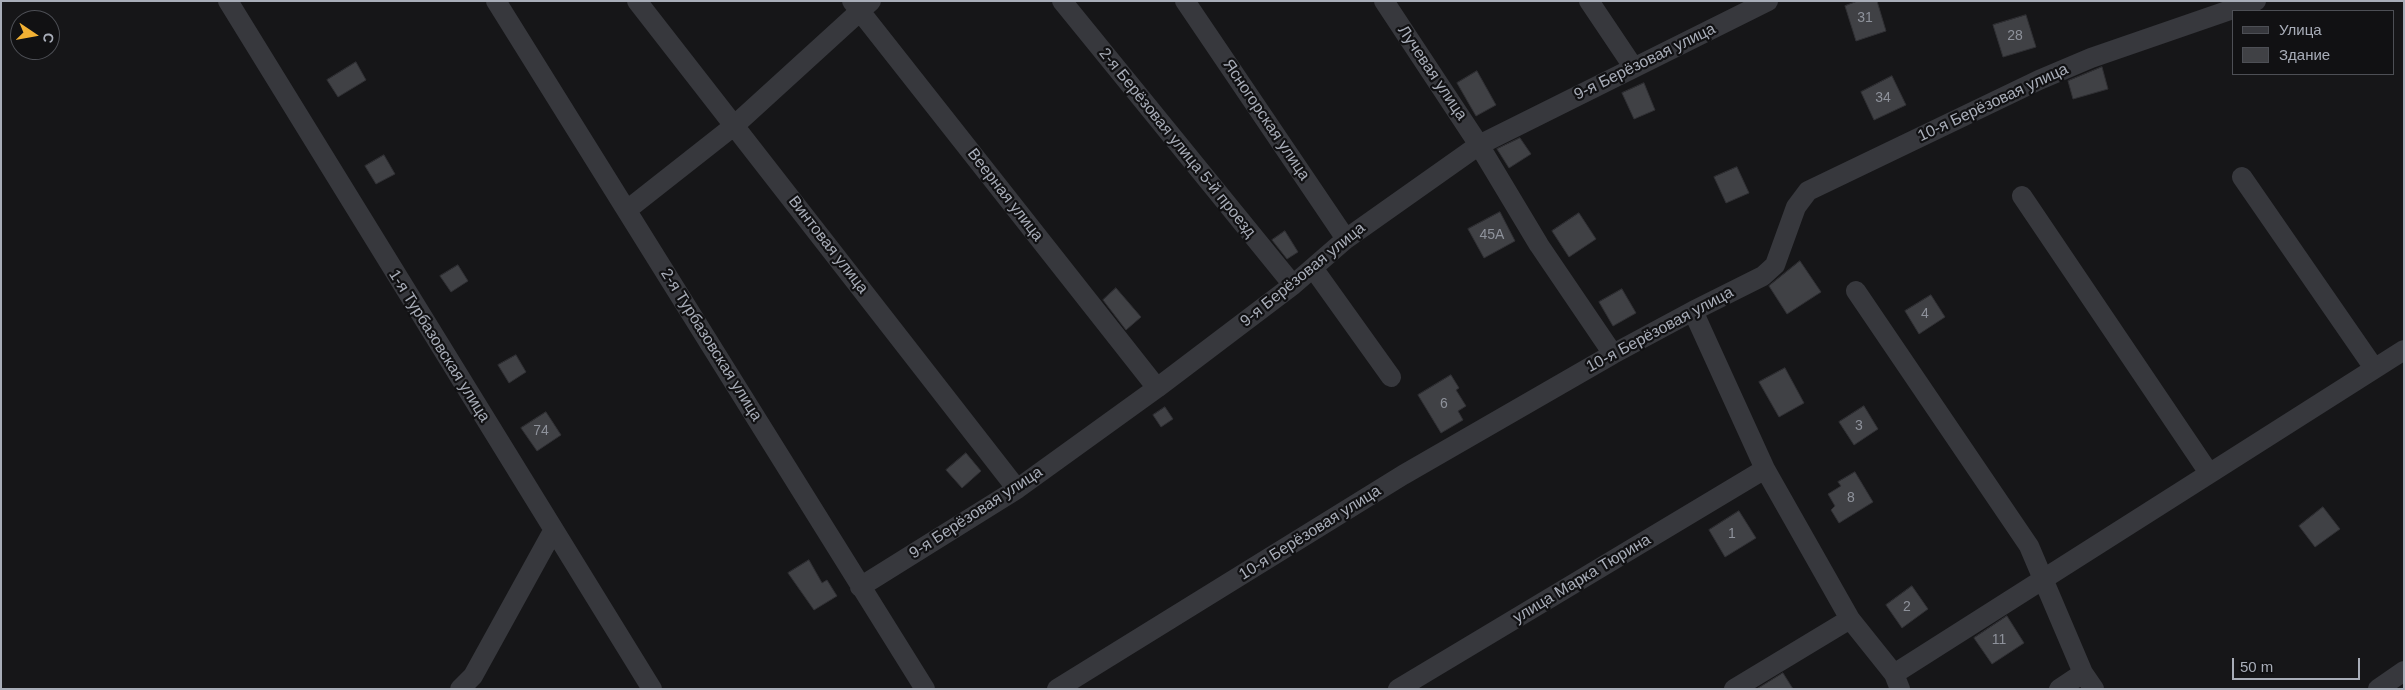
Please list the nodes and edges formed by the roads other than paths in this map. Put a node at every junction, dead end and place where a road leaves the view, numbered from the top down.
1 (228, 1) edge
2 (496, 1) edge
3 (637, 1) edge
4 (1062, 1) edge
5 (1185, 1) edge
6 (1384, 1) edge
7 (1589, 1) edge
8 (1768, 1) edge
9 (2256, 1) edge
10 (861, 5) edge
11 (1634, 68) junction
12 (735, 125) junction
13 (1479, 145) junction
14 (2242, 177) dead end
15 (2022, 196) dead end
16 (628, 210) junction
17 (1346, 239) junction
18 (1313, 268) junction
19 (1293, 285) junction
20 (1856, 291) dead end
21 (1693, 311) junction
22 (2404, 350) edge
23 (1613, 354) junction
24 (2374, 368) junction
25 (1390, 377) dead end
26 (1157, 388) junction
27 (1765, 468) junction
28 (2209, 473) junction
29 (1017, 489) junction
30 (553, 531) junction
31 (2043, 578) junction
32 (860, 587) junction
33 (1850, 619) junction
34 (2404, 671) edge
35 (2088, 681) edge
36 (1897, 682) edge
37 (460, 689) edge
38 (652, 689) edge
39 (925, 689) edge
40 (1057, 689) edge
41 (1398, 689) edge
42 (1734, 689) edge
43 (2059, 689) edge
44 (2378, 689) edge

1 - 30 street, 1-я Турбазовская улица
2 - 16 street, 2-я Турбазовская улица
3 - 12 street, Винтовая улица
4 - 19 street, 2-я Берёзовая улица 5-й проезд
5 - 17 street, Ясногорская улица
6 - 13 street, Лучевая улица
7 - 11 street
8 - 11 street, 9-я Берёзовая улица
9 - 21 street, 10-я Берёзовая улица
10 - 12 street
10 - 26 street, Веерная улица
11 - 13 street, 9-я Берёзовая улица
12 - 16 street
12 - 29 street, Винтовая улица
13 - 17 street, 9-я Берёзовая улица
13 - 23 street, Лучевая улица
14 - 24 street
15 - 28 street
16 - 32 street, 2-я Турбазовская улица
17 - 18 street, 9-я Берёзовая улица
18 - 19 street, 9-я Берёзовая улица
18 - 25 street
19 - 26 street, 9-я Берёзовая улица
20 - 31 street
21 - 23 street, 10-я Берёзовая улица
21 - 27 street
22 - 24 street
23 - 40 street, 10-я Берёзовая улица
24 - 28 street
26 - 29 street, 9-я Берёзовая улица
27 - 33 street
27 - 41 street, улица Марка Тюрина
28 - 31 street
29 - 32 street, 9-я Берёзовая улица
30 - 37 street
30 - 38 street, 1-я Турбазовская улица
31 - 35 street
31 - 36 street
32 - 39 street, 2-я Турбазовская улица
33 - 36 street
33 - 42 street
34 - 44 street
35 - 43 street

